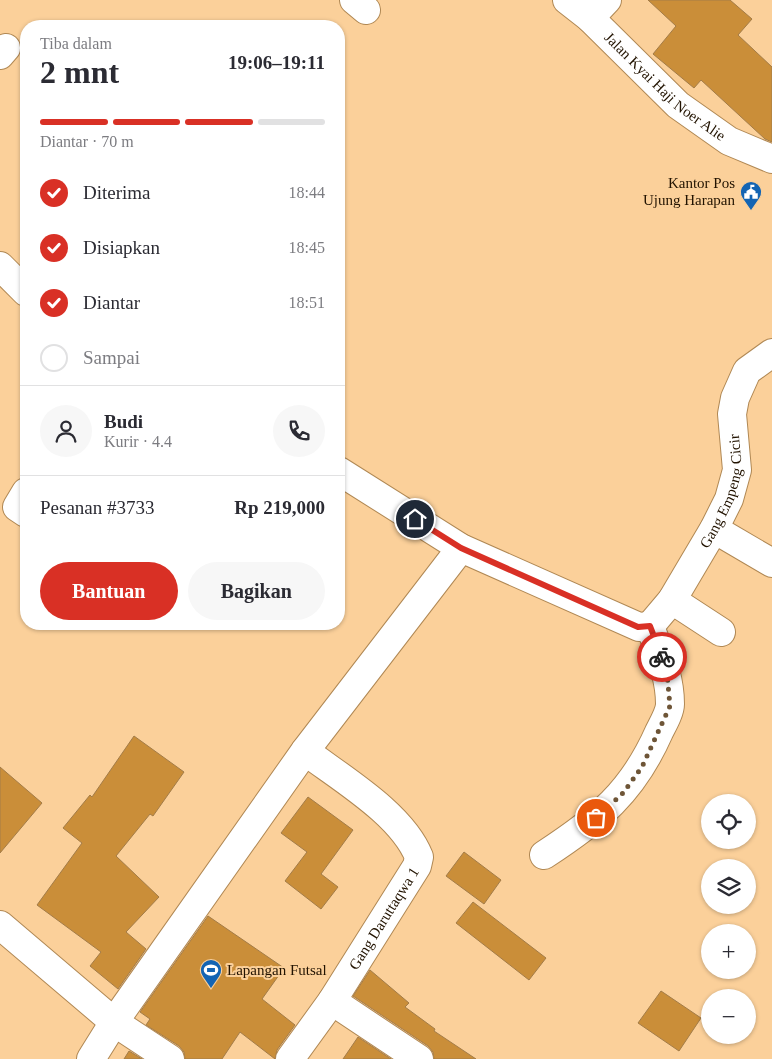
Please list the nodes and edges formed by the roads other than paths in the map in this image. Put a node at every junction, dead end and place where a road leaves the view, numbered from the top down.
1 (567, 0) edge
2 (598, 9) edge
3 (772, 160) edge
4 (0, 266) edge
5 (20, 286) edge
6 (772, 353) edge
7 (345, 475) edge
8 (714, 529) junction
9 (461, 548) junction
10 (772, 563) edge
11 (672, 600) junction
12 (650, 626) junction
13 (722, 632) dead end
14 (306, 751) junction
15 (544, 855) dead end
16 (0, 925) edge
17 (332, 1000) junction
18 (114, 1022) junction
19 (92, 1059) edge
20 (170, 1059) edge
21 (290, 1059) edge
22 (419, 1059) edge

1 - 2 street, Jalan Kyai Haji Noer Alie
2 - 3 street, Jalan Kyai Haji Noer Alie
4 - 5 street
6 - 8 street, Gang Empeng Cicir
7 - 9 street
8 - 10 street
8 - 11 street, Gang Empeng Cicir
9 - 12 street
9 - 14 street
11 - 12 street, Gang Empeng Cicir
11 - 13 street
12 - 15 street
14 - 17 street, Gang Daruttaqwa 1
14 - 18 street
16 - 18 street
17 - 21 street, Gang Daruttaqwa 1
17 - 22 street
18 - 19 street
18 - 20 street

